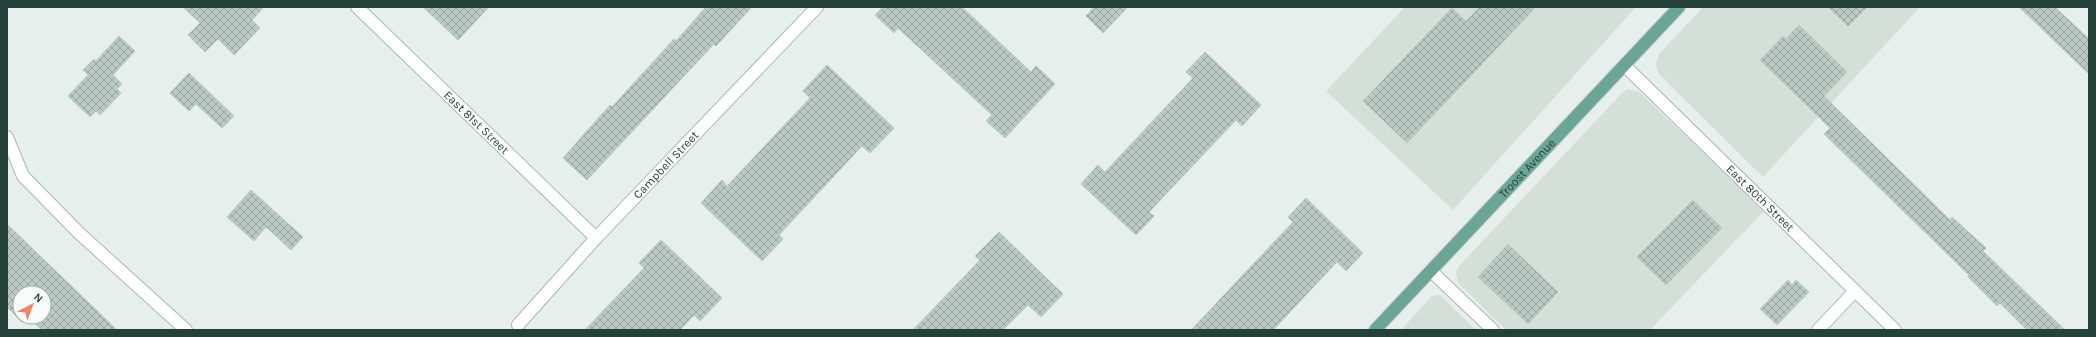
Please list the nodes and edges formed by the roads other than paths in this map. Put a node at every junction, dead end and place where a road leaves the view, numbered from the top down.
1 (357, 7) edge
2 (817, 7) edge
3 (1679, 7) edge
4 (1625, 66) junction
5 (7, 137) edge
6 (596, 238) junction
7 (1431, 271) junction
8 (1855, 291) junction
9 (518, 325) dead end
10 (186, 330) edge
11 (1375, 330) edge
12 (1493, 330) edge
13 (1818, 330) edge
14 (1895, 330) edge

1 - 6 street, East 81st Street
2 - 6 street, Campbell Street
3 - 4 main road, Troost Avenue
4 - 7 main road, Troost Avenue
4 - 8 street, East 80th Street
5 - 10 street
6 - 9 street, Campbell Street
7 - 11 main road, Troost Avenue
7 - 12 street
8 - 13 street
8 - 14 street, East 80th Street

